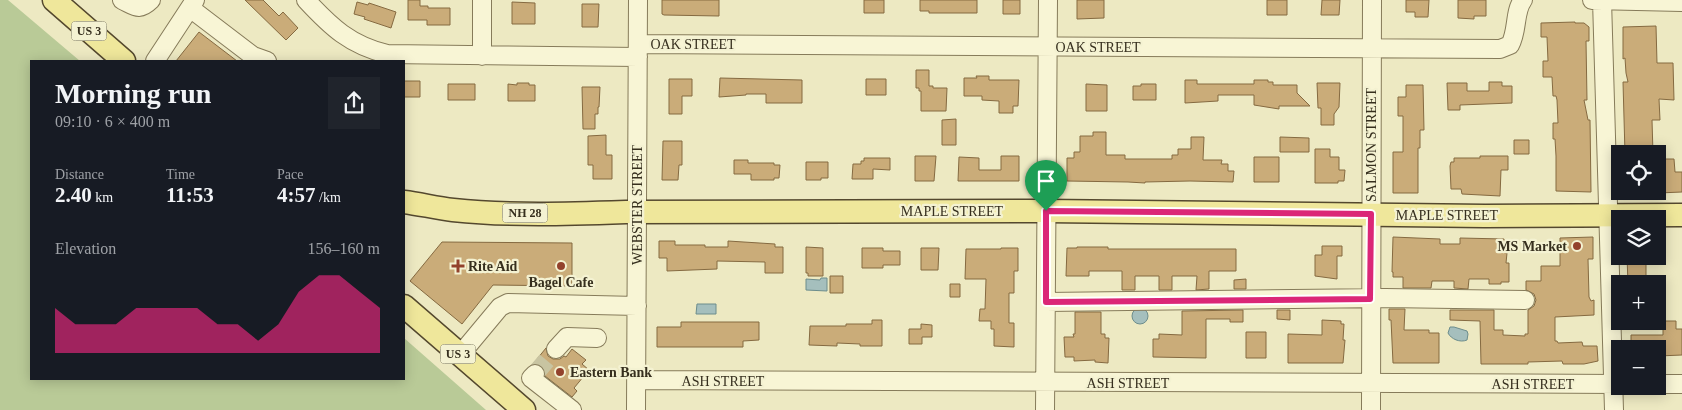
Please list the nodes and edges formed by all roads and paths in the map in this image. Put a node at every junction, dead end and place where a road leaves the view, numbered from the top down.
1 (54, 0) edge
2 (122, 0) edge
3 (151, 0) edge
4 (306, 0) edge
5 (482, 0) edge
6 (638, 0) edge
7 (1048, 0) edge
8 (1372, 0) edge
9 (1523, 0) edge
10 (1599, 0) edge
11 (1682, 2) edge
12 (190, 7) edge
13 (1048, 46) junction
14 (1371, 49) junction
15 (638, 50) junction
16 (482, 56) junction
17 (123, 60) edge
18 (156, 60) edge
19 (244, 60) edge
20 (267, 60) edge
21 (405, 202) edge
22 (1046, 211) junction
23 (637, 212) junction
24 (1371, 214) junction
25 (1609, 215) junction
26 (1682, 215) edge
27 (1370, 299) junction
28 (1525, 300) dead end
29 (1046, 302) junction
30 (637, 306) junction
31 (405, 307) edge
32 (597, 338) dead end
33 (1615, 340) edge
34 (556, 348) tunnel mouth
35 (460, 355) junction
36 (536, 374) dead end
37 (637, 380) junction
38 (1044, 383) junction
39 (1371, 384) junction
40 (1611, 384) edge
41 (1666, 384) edge
42 (1682, 384) edge
43 (1616, 395) edge
44 (524, 410) edge
45 (572, 410) edge
46 (636, 410) edge
47 (1045, 410) edge
48 (1371, 410) edge
49 (1614, 410) edge

1 - 17 main road, US 3
2 - 3 street
4 - 16 street, OAK STREET
5 - 16 street
6 - 15 street, WEBSTER STREET
7 - 13 street
8 - 14 street, SALMON STREET
9 - 14 street, OAK STREET
10 - 11 street
10 - 25 street
12 - 18 street
12 - 19 street
12 - 20 street
13 - 14 street, OAK STREET
13 - 15 street, OAK STREET
13 - 22 street
14 - 24 street, SALMON STREET
15 - 16 street, OAK STREET
15 - 23 street, WEBSTER STREET
21 - 23 main road, MAPLE STREET / NH 28
22 - 23 main road, MAPLE STREET / NH 28
22 - 24 main road, MAPLE STREET / NH 28
22 - 29 street
23 - 30 street, WEBSTER STREET
24 - 25 main road, MAPLE STREET / NH 28
24 - 27 street, SALMON STREET
25 - 26 main road, MAPLE STREET / NH 28
25 - 33 street
27 - 28 street
27 - 29 street
27 - 39 street, SALMON STREET
29 - 38 street
30 - 35 street
30 - 37 street, WEBSTER STREET
31 - 35 main road, US 3
32 - 34 street
35 - 44 main road, US 3
36 - 45 street
37 - 38 street, ASH STREET
37 - 46 street, WEBSTER STREET
38 - 39 street, ASH STREET
38 - 47 street
39 - 40 street, ASH STREET
39 - 48 street, SALMON STREET
41 - 42 street
43 - 49 street

